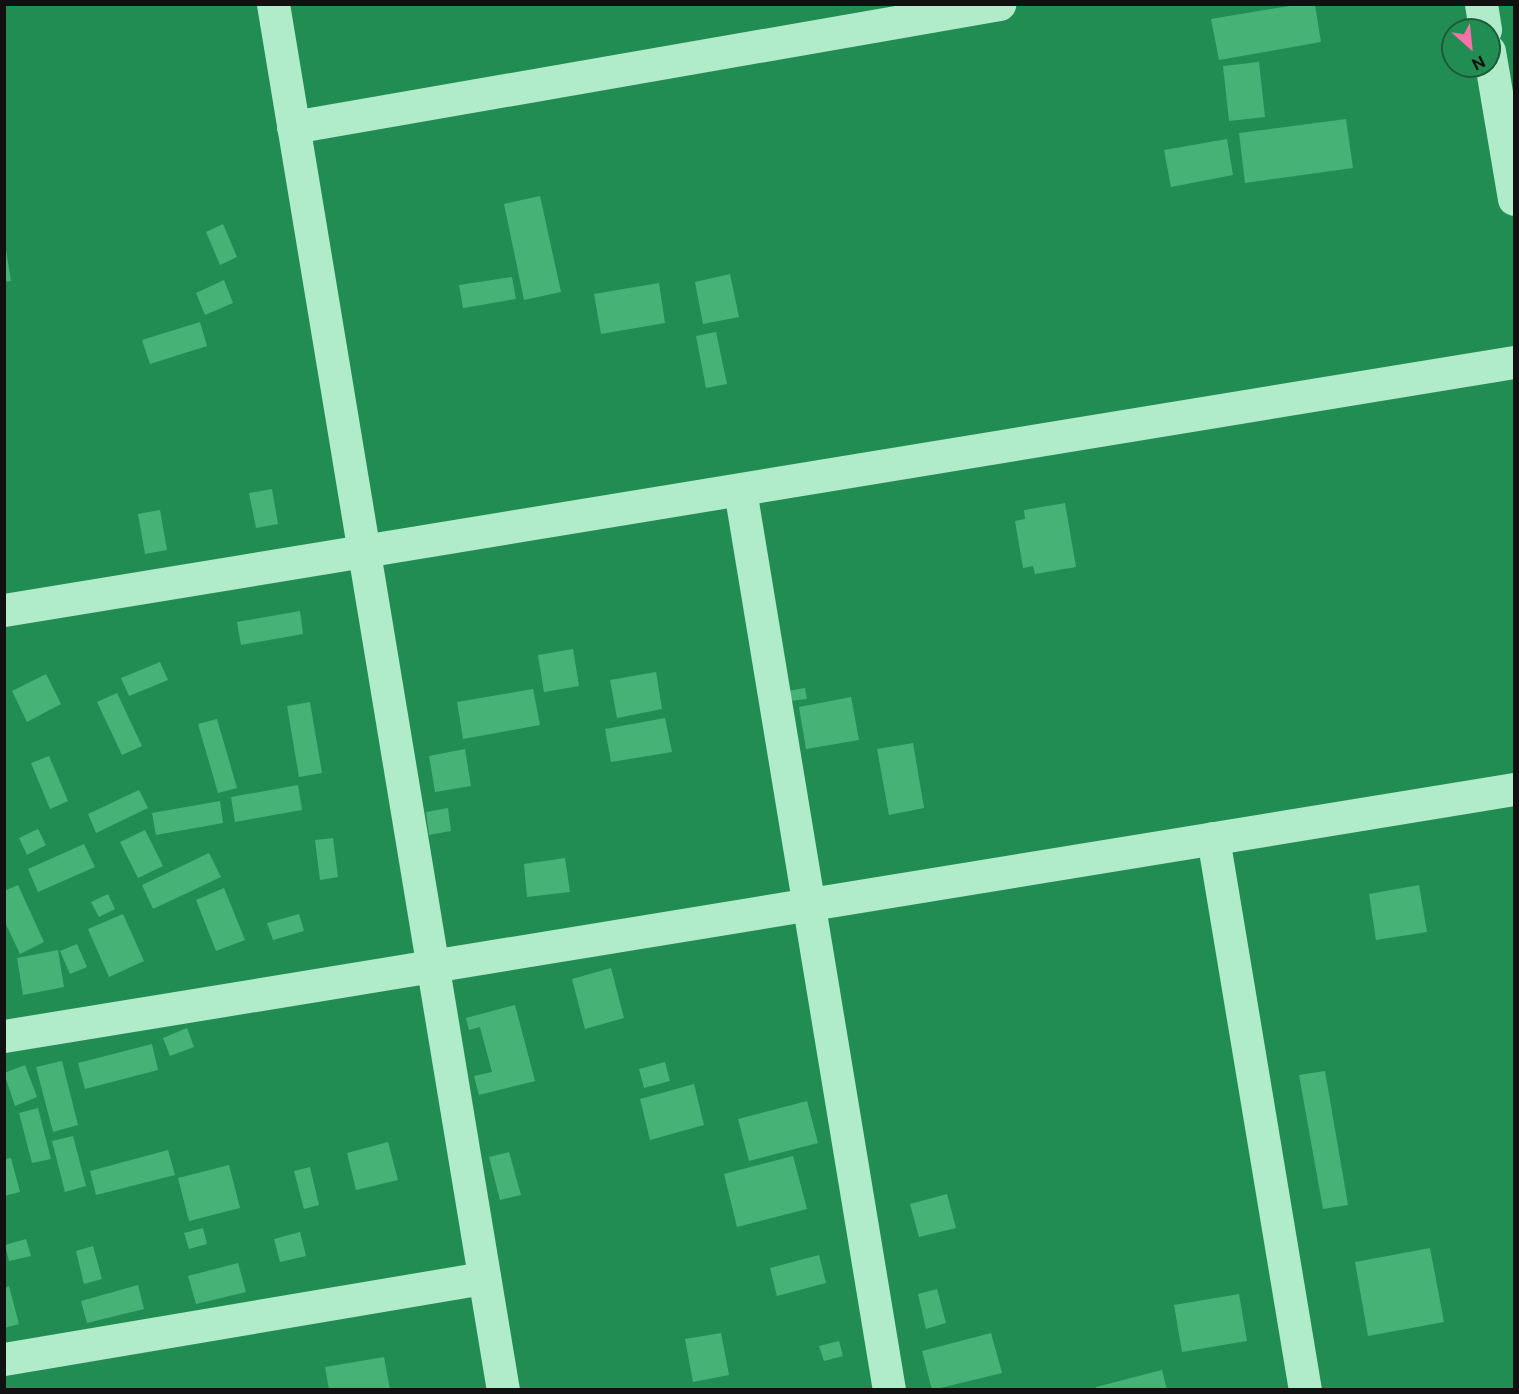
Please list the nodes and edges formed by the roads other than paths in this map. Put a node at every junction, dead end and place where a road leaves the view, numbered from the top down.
1 (273, 4) edge
2 (999, 4) edge
3 (1494, 78) edge
4 (293, 127) junction
5 (1515, 199) edge
6 (1515, 362) edge
7 (740, 490) junction
8 (364, 551) junction
9 (4, 610) edge
10 (1515, 789) edge
11 (1213, 838) junction
12 (808, 905) junction
13 (433, 966) junction
14 (4, 1036) edge
15 (484, 1278) junction
16 (4, 1359) edge
17 (503, 1389) edge
18 (889, 1389) edge
19 (1305, 1389) edge

1 - 4 street
2 - 4 street
3 - 5 street
4 - 8 street
6 - 7 street
7 - 8 street
7 - 12 street
8 - 9 street
8 - 13 street
10 - 11 street
11 - 12 street
11 - 19 street
12 - 13 street
12 - 18 street
13 - 14 street
13 - 15 street
15 - 16 street
15 - 17 street

